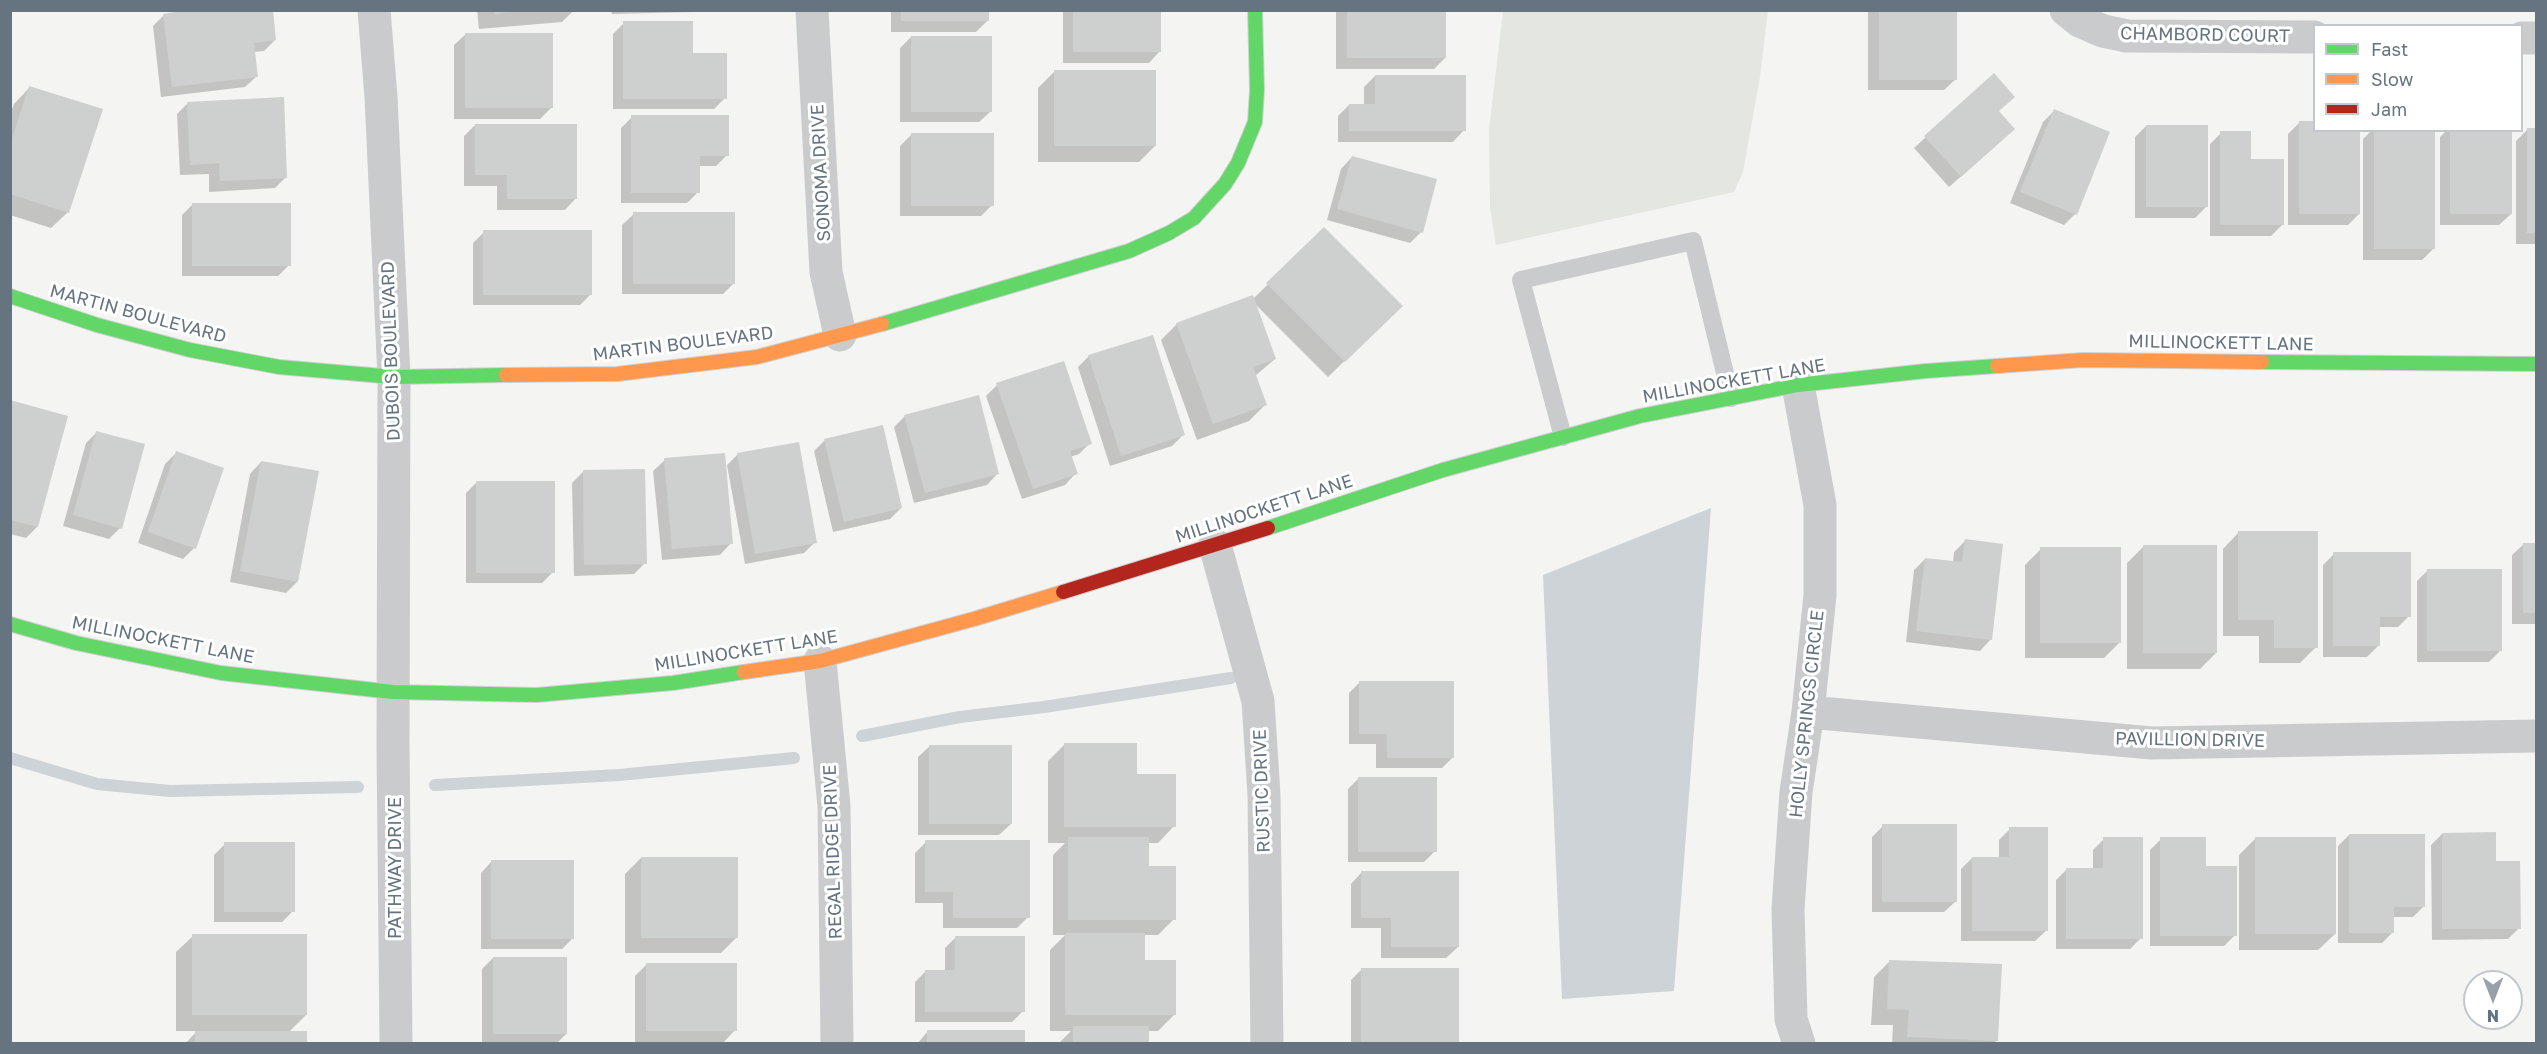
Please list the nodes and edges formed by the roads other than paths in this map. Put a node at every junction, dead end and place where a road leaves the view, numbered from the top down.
1 (374, 10) edge
2 (812, 10) edge
3 (1254, 10) edge
4 (2066, 10) edge
5 (2313, 37) edge
6 (10, 296) edge
7 (840, 335) junction
8 (2536, 364) edge
9 (394, 377) junction
10 (1797, 385) junction
11 (1731, 398) junction
12 (1563, 437) junction
13 (1215, 545) junction
14 (10, 624) edge
15 (820, 661) junction
16 (393, 692) junction
17 (1808, 712) junction
18 (2536, 736) edge
19 (396, 1044) edge
20 (837, 1044) edge
21 (1267, 1044) edge
22 (1799, 1044) edge

1 - 9 street, DUBOIS BOULEVARD
2 - 7 street, SONOMA DRIVE
3 - 7 street, MARTIN BOULEVARD
4 - 5 street, CHAMBORD COURT
6 - 9 street, MARTIN BOULEVARD
7 - 9 street, MARTIN BOULEVARD
8 - 10 street, MILLINOCKETT LANE
9 - 16 street, DUBOIS BOULEVARD
10 - 11 street, MILLINOCKETT LANE
10 - 17 street, HOLLY SPRINGS CIRCLE
11 - 12 street, MILLINOCKETT LANE
11 - 12 lane
12 - 13 street, MILLINOCKETT LANE
13 - 15 street, MILLINOCKETT LANE
13 - 21 street, RUSTIC DRIVE
14 - 16 street, MILLINOCKETT LANE
15 - 16 street, MILLINOCKETT LANE
15 - 20 street, REGAL RIDGE DRIVE
16 - 19 street, PATHWAY DRIVE
17 - 18 street, PAVILLION DRIVE
17 - 22 street, HOLLY SPRINGS CIRCLE

